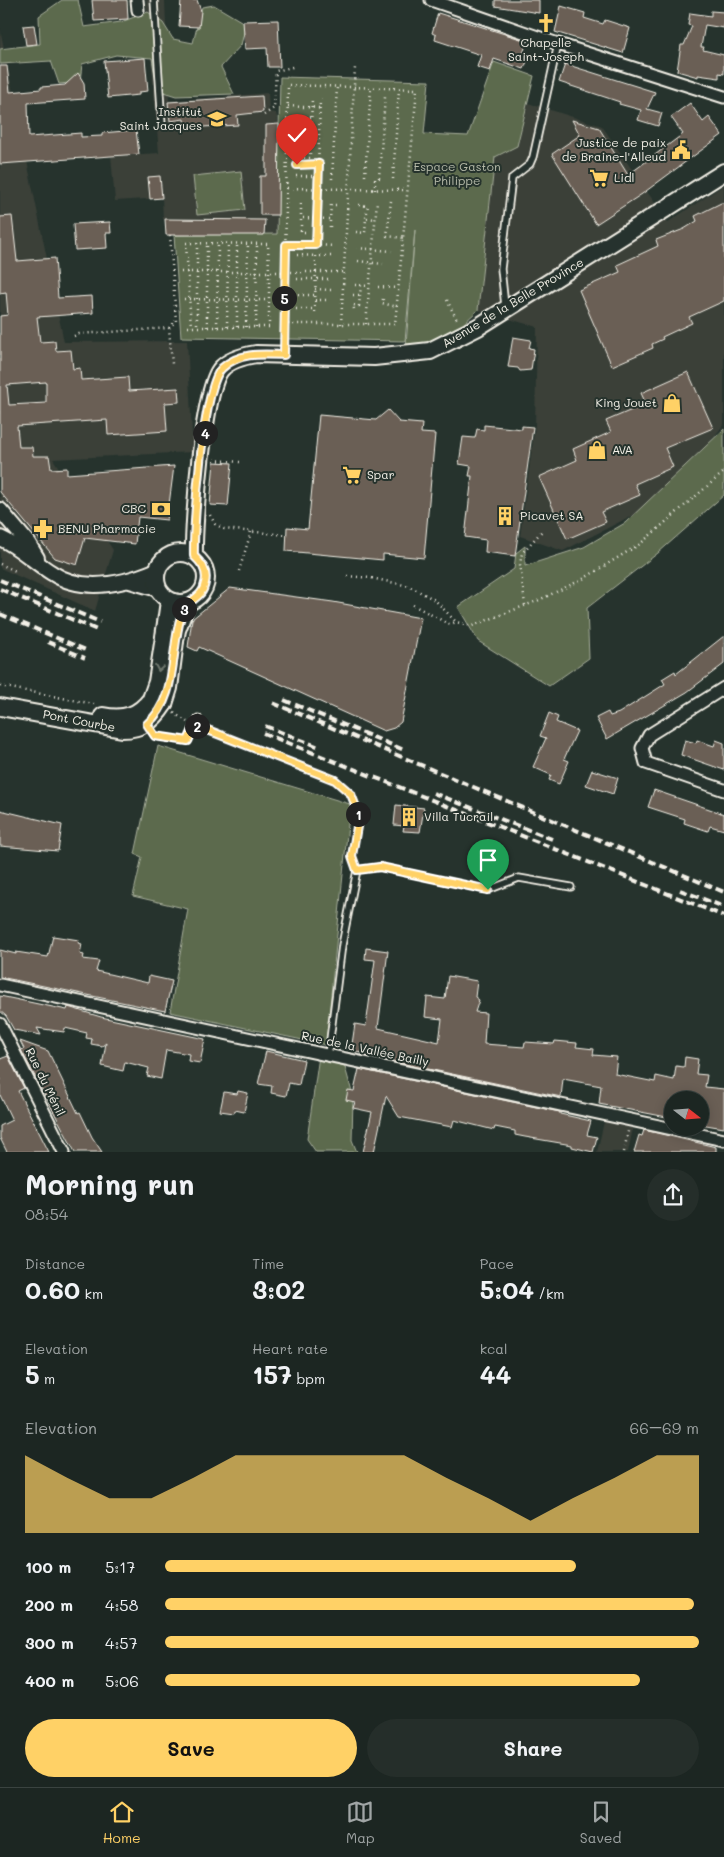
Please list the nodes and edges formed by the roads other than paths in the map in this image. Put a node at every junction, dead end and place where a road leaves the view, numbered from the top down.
1 (154, 0) edge
2 (431, 0) edge
3 (558, 44) junction
4 (724, 97) edge
5 (162, 125) dead end
6 (724, 172) edge
7 (506, 308) junction
8 (0, 510) edge
9 (0, 538) edge
10 (187, 555) junction
11 (41, 565) junction
12 (157, 570) junction
13 (129, 580) junction
14 (163, 595) junction
15 (187, 603) junction
16 (170, 639) junction
17 (724, 688) edge
18 (0, 698) edge
19 (163, 704) junction
20 (0, 707) edge
21 (198, 718) dead end
22 (147, 724) junction
23 (724, 790) edge
24 (571, 887) dead end
25 (0, 985) edge
26 (0, 1024) edge
27 (328, 1055) junction
28 (724, 1140) edge
29 (64, 1152) edge

1 - 5 lane
2 - 3 street
3 - 4 street
3 - 7 lane
6 - 7 main road, Avenue de la Belle Province
7 - 10 main road, Avenue de la Belle Province
8 - 11 street
9 - 11 street
10 - 12 main road
10 - 15 main road
11 - 13 street
12 - 13 street
12 - 14 main road
13 - 14 street
14 - 15 main road
14 - 16 main road
15 - 16 main road
16 - 19 main road, bridge
17 - 23 street
18 - 19 main road, Pont Courbe
19 - 22 main road
20 - 22 main road, Pont Courbe
21 - 22 lane
24 - 27 lane
25 - 27 street, Rue de la Vallée Bailly
26 - 29 street, Rue du Ménil
27 - 28 street, Rue de la Vallée Bailly

